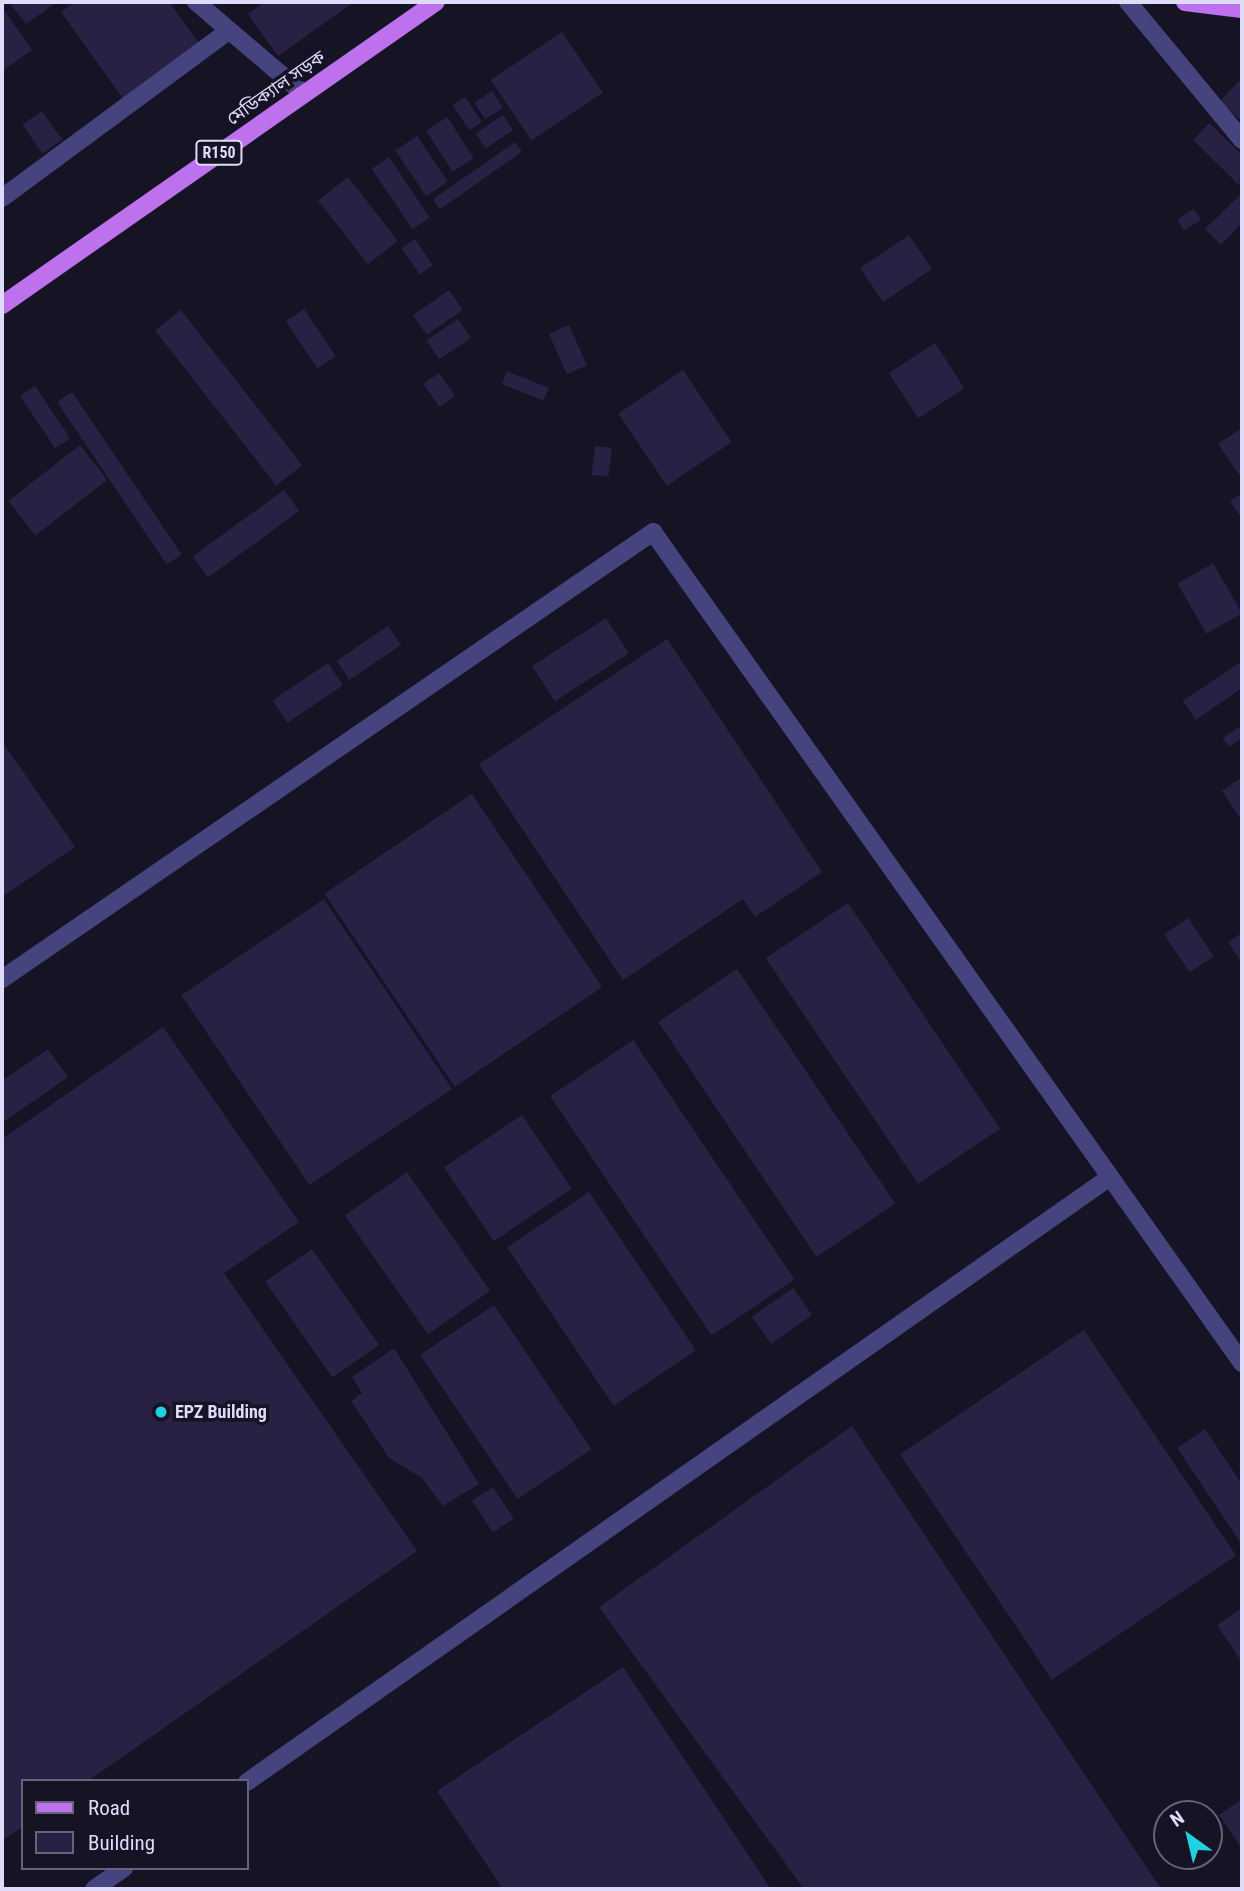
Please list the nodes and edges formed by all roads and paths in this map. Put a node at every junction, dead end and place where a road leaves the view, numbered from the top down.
1 (196, 2) edge
2 (436, 2) edge
3 (1128, 2) edge
4 (1185, 2) edge
5 (1242, 9) edge
6 (227, 32) junction
7 (304, 94) junction
8 (1242, 140) edge
9 (2, 198) edge
10 (2, 305) edge
11 (2, 979) edge
12 (1110, 1177) junction
13 (1242, 1363) edge
14 (248, 1781) edge
15 (121, 1870) edge
16 (94, 1889) edge

1 - 6 street
2 - 7 main road, মেডিক্যাল সড়ক / R150
3 - 8 street
4 - 5 main road
6 - 7 street
6 - 9 street
7 - 10 main road, মেডিক্যাল সড়ক / R150
11 - 12 street
12 - 13 street
12 - 14 street
15 - 16 street

